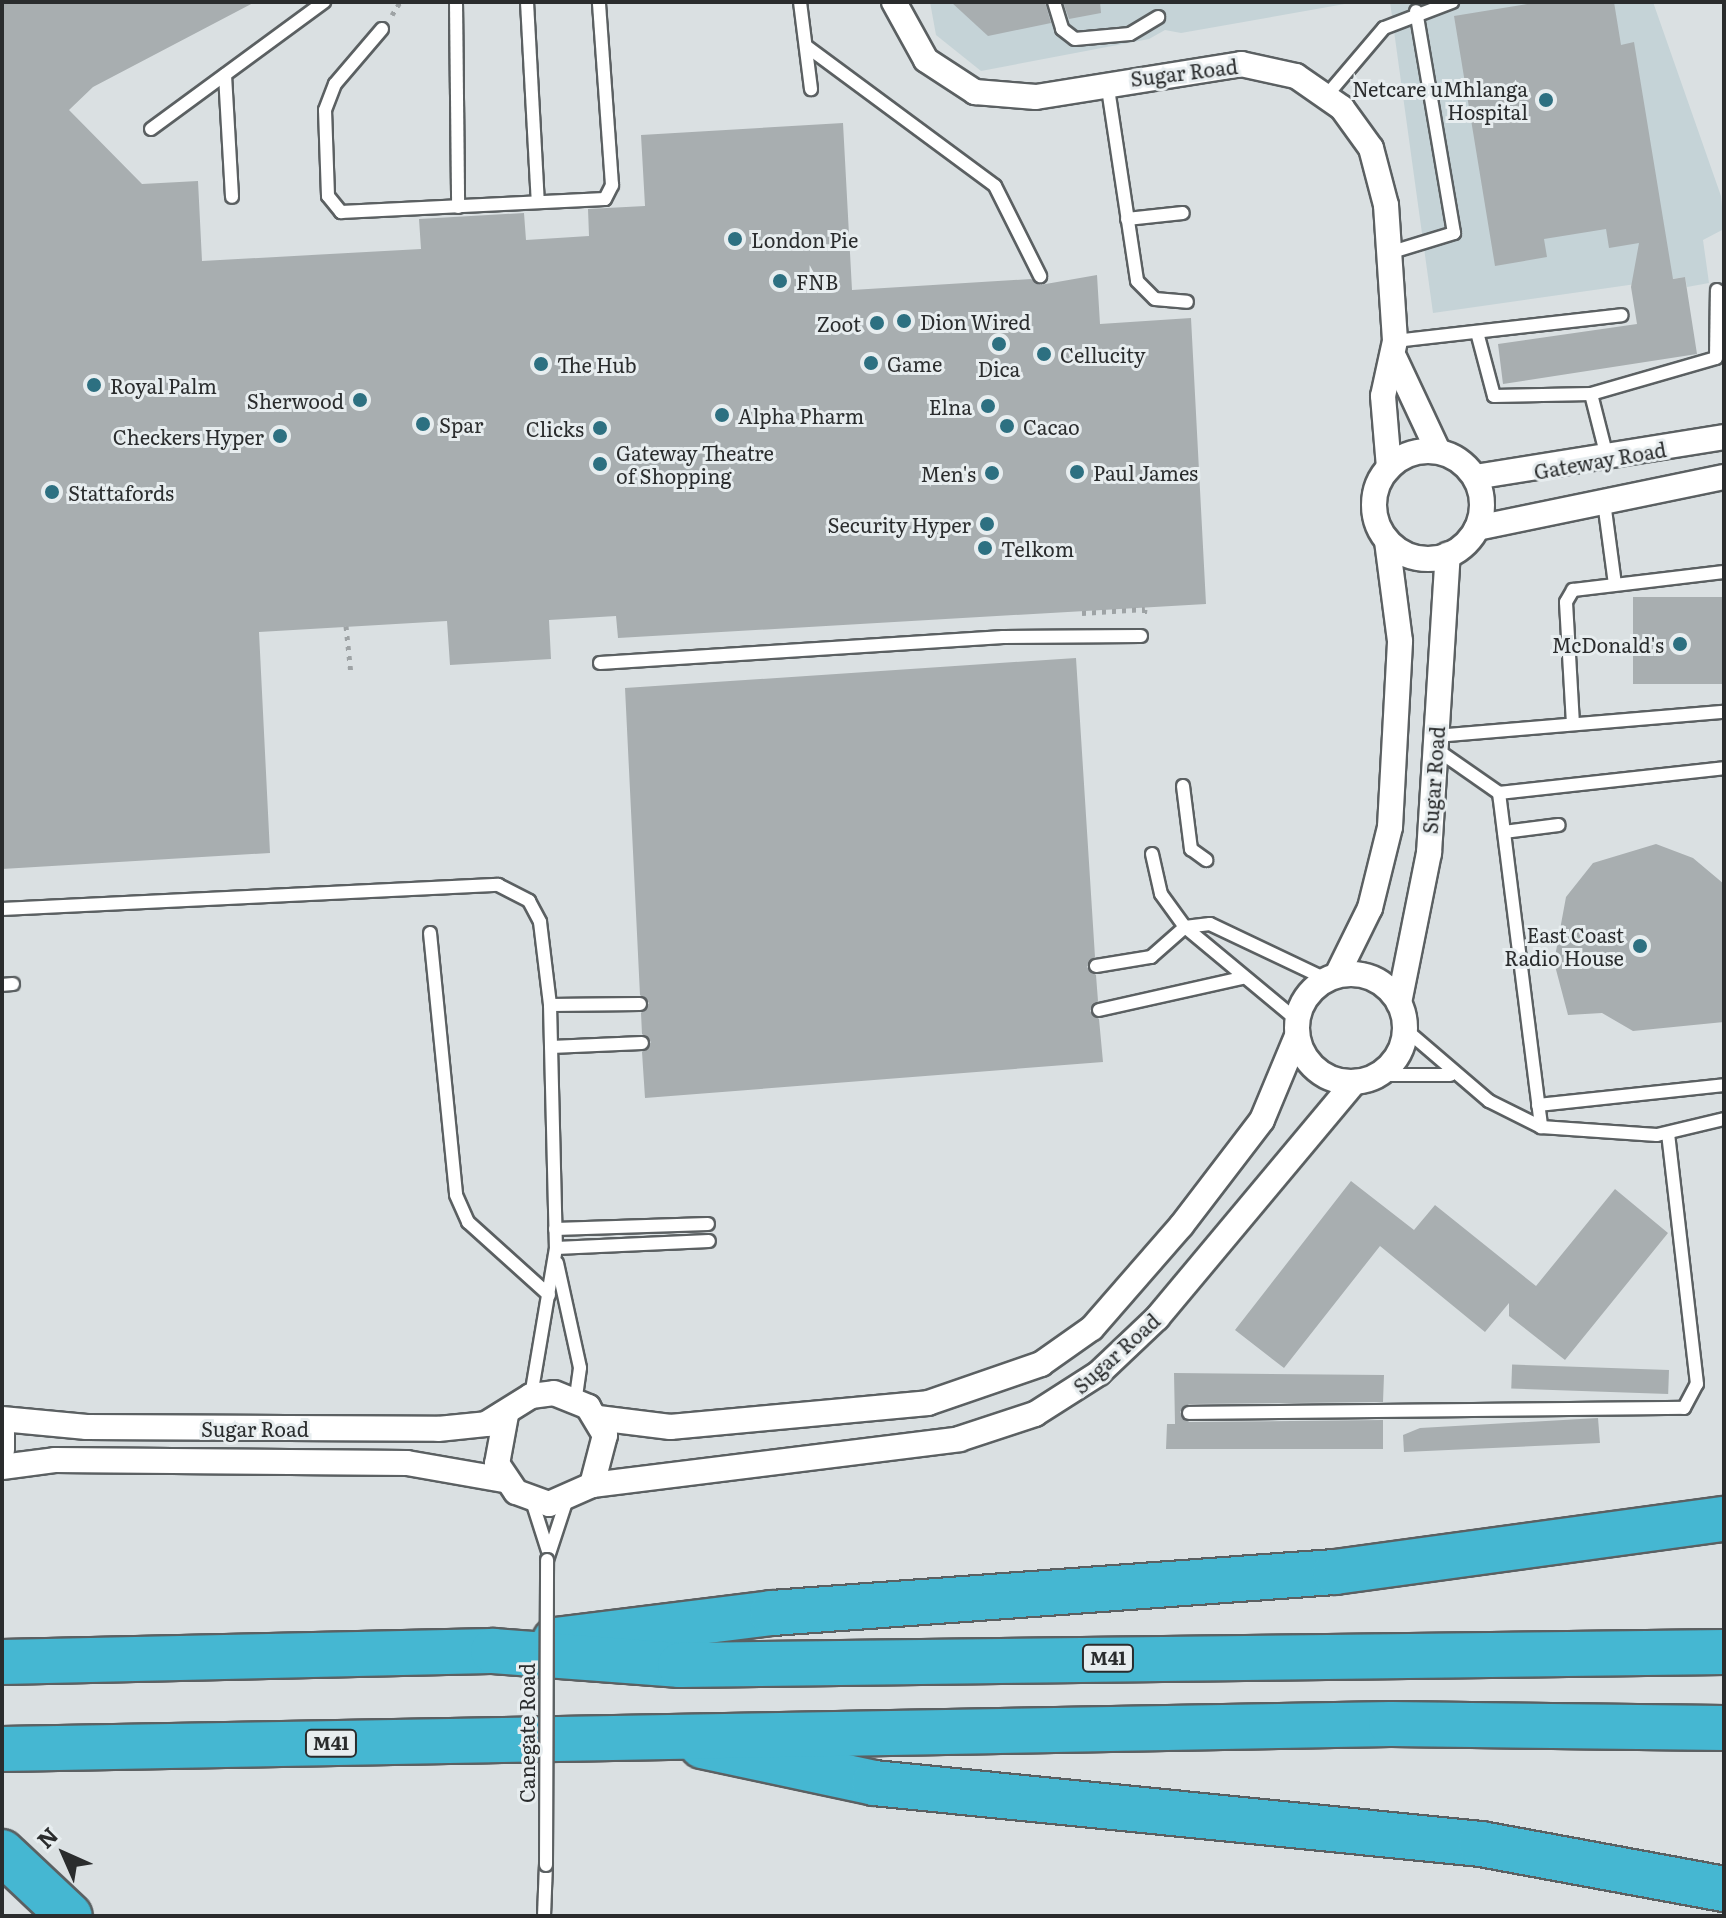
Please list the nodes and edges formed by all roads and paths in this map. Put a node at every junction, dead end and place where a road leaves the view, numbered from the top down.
1 (324, 2) edge
2 (456, 2) edge
3 (527, 2) edge
4 (599, 2) edge
5 (800, 2) edge
6 (894, 2) edge
7 (1054, 2) edge
8 (1452, 2) edge
9 (1416, 11) junction
10 (1158, 17) dead end
11 (382, 29) dead end
12 (806, 46) junction
13 (225, 75) junction
14 (1107, 82) junction
15 (811, 89) dead end
16 (1327, 95) junction
17 (151, 129) dead end
18 (232, 197) dead end
19 (538, 202) junction
20 (458, 207) junction
21 (1183, 213) dead end
22 (1127, 219) junction
23 (1392, 252) junction
24 (1040, 276) dead end
25 (1717, 290) dead end
26 (1187, 302) dead end
27 (1622, 315) dead end
28 (1478, 336) junction
29 (1395, 350) junction
30 (1591, 394) junction
31 (1724, 437) edge
32 (1438, 451) junction
33 (1608, 460) junction
34 (1389, 468) junction
35 (1475, 477) junction
36 (1724, 477) edge
37 (1604, 502) junction
38 (1477, 528) junction
39 (1387, 541) junction
40 (1448, 555) junction
41 (1724, 572) edge
42 (1615, 584) junction
43 (346, 626) dead end
44 (1141, 636) dead end
45 (600, 663) dead end
46 (351, 674) dead end
47 (1724, 712) edge
48 (1573, 724) junction
49 (1436, 743) junction
50 (1724, 768) edge
51 (1183, 786) dead end
52 (1499, 793) junction
53 (1559, 825) dead end
54 (1504, 832) junction
55 (1152, 854) dead end
56 (1206, 860) dead end
57 (2, 909) edge
58 (1185, 927) junction
59 (430, 933) dead end
60 (1096, 966) dead end
61 (1331, 977) junction
62 (1242, 978) junction
63 (1399, 1003) junction
64 (640, 1004) dead end
65 (550, 1005) junction
66 (1099, 1010) dead end
67 (1297, 1028) junction
68 (1405, 1029) junction
69 (642, 1043) dead end
70 (551, 1047) junction
71 (1453, 1076) junction
72 (1364, 1078) junction
73 (1724, 1085) edge
74 (1538, 1105) junction
75 (1724, 1119) edge
76 (1541, 1127) junction
77 (1668, 1134) junction
78 (708, 1224) dead end
79 (555, 1229) junction
80 (709, 1241) dead end
81 (556, 1252) junction
82 (549, 1295) junction
83 (531, 1396) junction
84 (576, 1398) junction
85 (1189, 1413) dead end
86 (506, 1415) junction
87 (598, 1418) junction
88 (2, 1419) edge
89 (2, 1433) edge
90 (2, 1450) edge
91 (2, 1467) edge
92 (504, 1480) junction
93 (592, 1485) junction
94 (532, 1501) junction
95 (566, 1502) junction
96 (1724, 1508) edge
97 (1724, 1519) edge
98 (1653, 1528) junction
99 (548, 1556) junction
100 (493, 1651) junction
101 (1724, 1652) edge
102 (2, 1662) edge
103 (1724, 1728) edge
104 (660, 1733) junction
105 (2, 1749) edge
106 (2, 1852) edge
107 (1724, 1889) edge
108 (70, 1916) edge
109 (544, 1916) edge

1 - 13 lane
2 - 20 lane
3 - 19 lane
4 - 19 lane
5 - 12 lane
6 - 14 street, Sugar Road
7 - 10 lane
8 - 9 lane
9 - 16 lane
9 - 23 lane
11 - 20 lane
12 - 15 lane
12 - 24 lane
13 - 17 lane
13 - 18 lane
14 - 16 street, Sugar Road
14 - 22 lane
16 - 23 street, Sugar Road
19 - 20 lane
21 - 22 lane
22 - 26 lane
23 - 29 street, Sugar Road
25 - 30 lane
27 - 28 lane
28 - 29 lane
28 - 30 lane
29 - 32 street, Sugar Road
29 - 34 street, Sugar Road
30 - 33 lane
31 - 33 street, Gateway Road
32 - 34 street
32 - 35 street
33 - 35 street, Gateway Road
34 - 39 street
35 - 38 street
36 - 37 street, Gateway Road
37 - 38 street, Gateway Road
37 - 42 lane
38 - 40 street
39 - 40 street
39 - 61 street, Sugar Road
40 - 49 street, Sugar Road
41 - 42 lane
42 - 48 lane
43 - 46 path
44 - 45 lane
47 - 48 lane
48 - 49 lane
49 - 52 lane
49 - 63 street, Sugar Road
50 - 52 lane
51 - 56 lane
52 - 54 lane
53 - 54 lane
54 - 74 lane
55 - 58 lane
57 - 65 lane
58 - 60 lane
58 - 61 lane
58 - 62 lane
59 - 82 lane
61 - 63 street
61 - 67 street
62 - 66 lane
62 - 67 lane
63 - 68 street
64 - 65 lane
65 - 70 lane
67 - 72 street
67 - 87 street, Sugar Road
68 - 71 lane
68 - 72 street
69 - 70 lane
70 - 79 lane
71 - 72 lane
71 - 76 lane
72 - 93 street, Sugar Road
73 - 74 lane
74 - 76 lane
75 - 77 lane
76 - 77 lane
77 - 85 lane
78 - 79 lane
79 - 81 lane
80 - 81 lane
81 - 82 lane
81 - 84 lane
82 - 83 lane
83 - 84 street
83 - 86 street
84 - 87 street
86 - 88 street, Sugar Road
86 - 92 street
87 - 93 street
89 - 90 street
91 - 92 street, Sugar Road
92 - 94 street
93 - 95 street
94 - 95 street
94 - 99 lane, Canegate Road
95 - 99 lane, Canegate Road
96 - 98 highway
97 - 98 highway
98 - 100 highway
99 - 109 lane, Canegate Road, bridge
100 - 101 highway, M41
100 - 102 highway, M41
103 - 104 highway, M41
104 - 105 highway, M41
104 - 107 highway
106 - 108 highway

